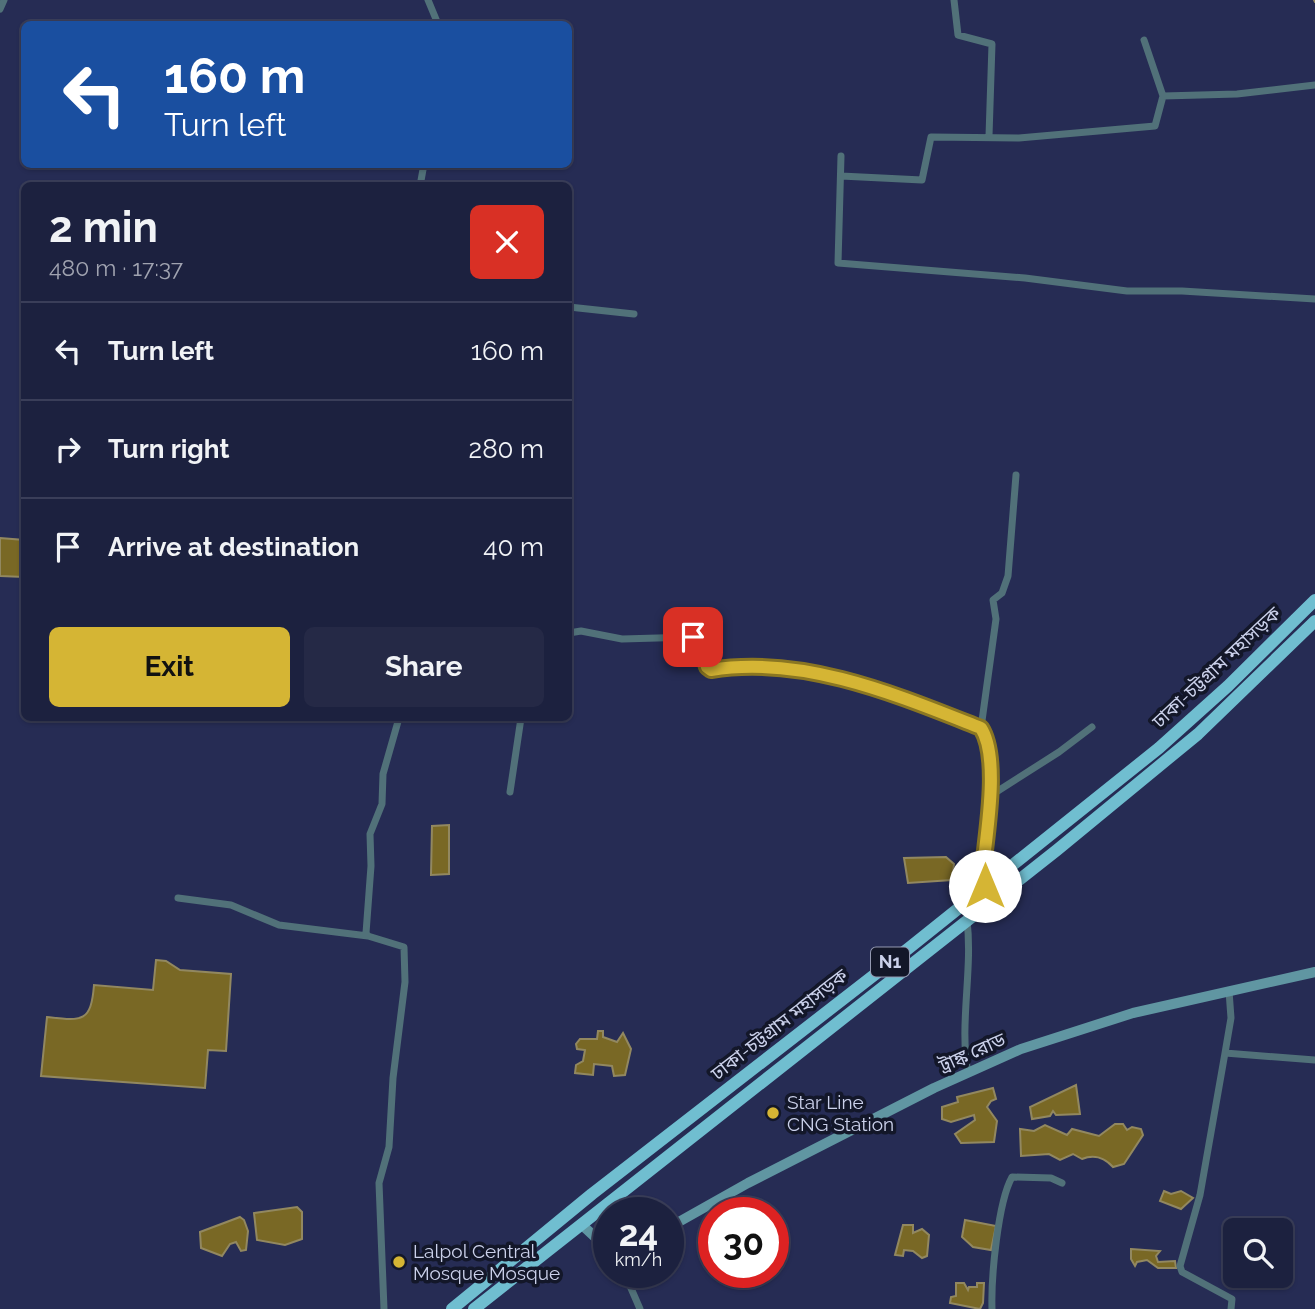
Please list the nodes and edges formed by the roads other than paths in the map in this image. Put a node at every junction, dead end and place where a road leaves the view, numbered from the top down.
1 (4, 0) edge
2 (428, 0) edge
3 (954, 0) edge
4 (0, 9) edge
5 (437, 21) edge
6 (1144, 40) dead end
7 (1315, 85) edge
8 (1163, 96) junction
9 (989, 136) junction
10 (841, 156) dead end
11 (841, 176) junction
12 (1315, 299) edge
13 (572, 307) edge
14 (634, 314) dead end
15 (1016, 475) dead end
16 (1315, 600) edge
17 (1315, 621) edge
18 (572, 632) edge
19 (398, 721) edge
20 (521, 721) edge
21 (1092, 727) dead end
22 (981, 728) junction
23 (510, 792) dead end
24 (990, 796) junction
25 (985, 886) junction
26 (178, 898) dead end
27 (967, 919) junction
28 (368, 936) junction
29 (1315, 972) edge
30 (1229, 991) junction
31 (1226, 1053) junction
32 (1315, 1060) edge
33 (968, 1073) junction
34 (662, 1140) junction
35 (673, 1152) junction
36 (642, 1155) junction
37 (651, 1169) junction
38 (1062, 1183) dead end
39 (684, 1219) edge
40 (581, 1224) junction
41 (593, 1235) edge
42 (538, 1237) junction
43 (547, 1250) junction
44 (631, 1288) edge
45 (384, 1309) edge
46 (452, 1309) edge
47 (474, 1309) edge
48 (640, 1309) edge
49 (992, 1309) edge
50 (1231, 1309) edge

1 - 4 street
2 - 5 street
3 - 9 street
6 - 8 street
7 - 8 street
8 - 9 street
9 - 11 street
10 - 11 street
11 - 12 street
13 - 14 street
15 - 22 street
16 - 25 highway, ঢাকা-চট্টগ্রাম মহাসড়ক / N1
17 - 27 highway, ঢাকা-চট্টগ্রাম মহাসড়ক / N1
18 - 22 street
19 - 28 street
20 - 23 street
21 - 24 street
22 - 24 street
24 - 25 street
25 - 34 highway, ঢাকা-চট্টগ্রাম মহাসড়ক / N1
26 - 28 street
27 - 33 street
27 - 35 highway, ঢাকা-চট্টগ্রাম মহাসড়ক / N1
28 - 45 street
29 - 30 main road, ট্রাঙ্ক রোড
30 - 31 street
30 - 33 main road, ট্রাঙ্ক রোড
31 - 32 street
31 - 50 street
33 - 39 main road, ট্রাঙ্ক রোড
34 - 35 highway
34 - 36 highway, ঢাকা-চট্টগ্রাম মহাসড়ক / N1
35 - 37 highway, ঢাকা-চট্টগ্রাম মহাসড়ক / N1
36 - 37 highway
36 - 42 highway, ঢাকা-চট্টগ্রাম মহাসড়ক / N1
37 - 40 highway, ঢাকা-চট্টগ্রাম মহাসড়ক / N1
38 - 49 street
40 - 41 main road
40 - 43 highway, ঢাকা-চট্টগ্রাম মহাসড়ক / N1
42 - 43 highway
42 - 46 highway, ঢাকা-চট্টগ্রাম মহাসড়ক / N1
43 - 47 highway, ঢাকা-চট্টগ্রাম মহাসড়ক / N1
44 - 48 street

